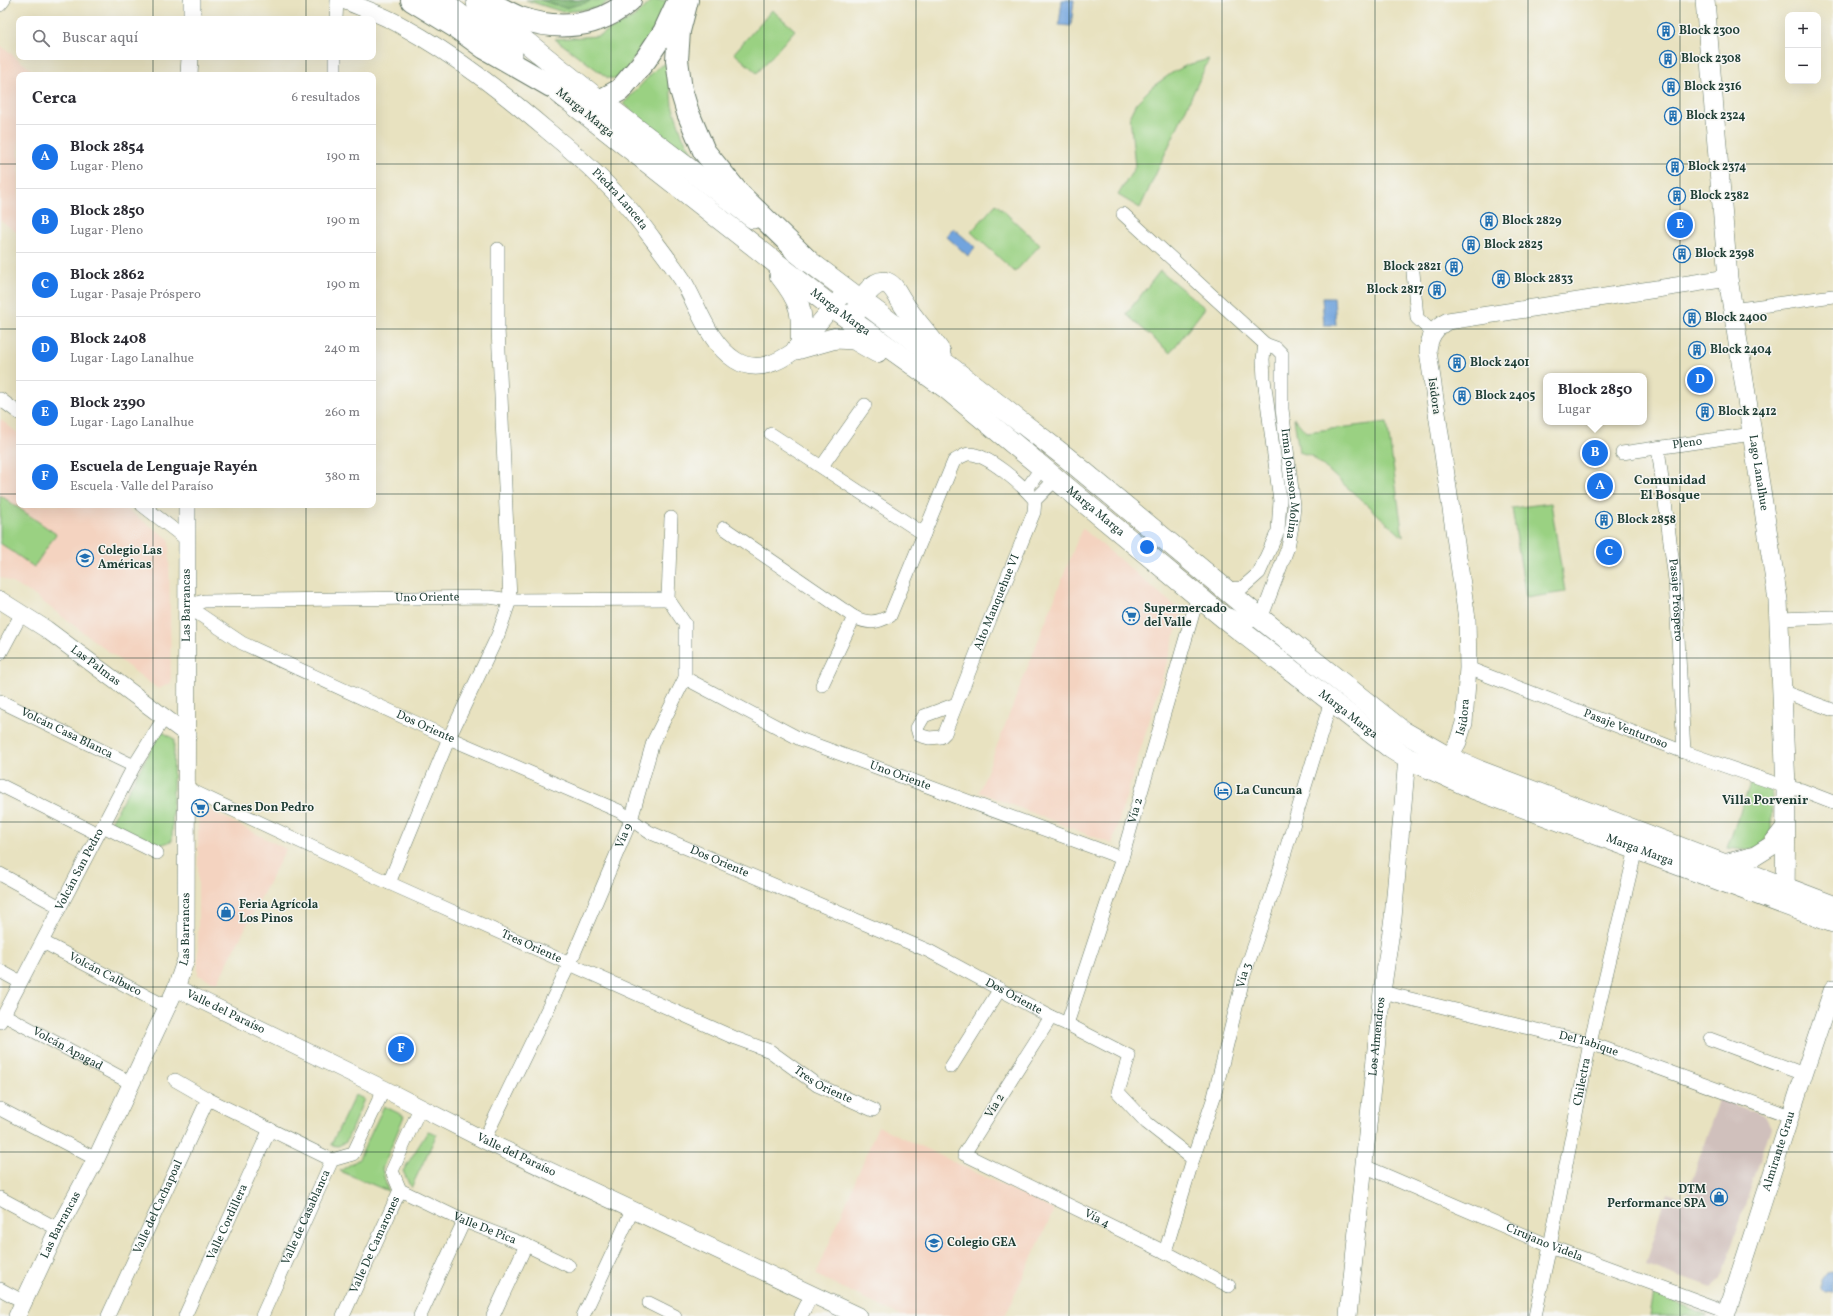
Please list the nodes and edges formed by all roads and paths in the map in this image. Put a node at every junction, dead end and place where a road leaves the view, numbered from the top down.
1 (4, 0) edge
2 (192, 0) edge
3 (337, 0) edge
4 (343, 0) edge
5 (412, 0) edge
6 (442, 0) edge
7 (474, 0) edge
8 (484, 0) edge
9 (630, 0) edge
10 (680, 0) edge
11 (687, 0) edge
12 (1705, 0) edge
13 (0, 5) edge
14 (192, 16) edge
15 (336, 16) edge
16 (191, 60) edge
17 (335, 60) edge
18 (191, 72) edge
19 (335, 72) edge
20 (558, 92) junction
21 (600, 101) junction
22 (1123, 214) dead end
23 (498, 249) dead end
24 (765, 255) junction
25 (808, 260) junction
26 (1413, 272) dead end
27 (1728, 278) junction
28 (854, 295) junction
29 (1833, 296) edge
30 (832, 307) junction
31 (1732, 310) junction
32 (852, 321) junction
33 (1433, 333) junction
34 (1266, 344) junction
35 (799, 347) junction
36 (951, 368) junction
37 (946, 388) junction
38 (0, 399) edge
39 (865, 405) dead end
40 (16, 411) edge
41 (772, 434) dead end
42 (1752, 434) junction
43 (1658, 448) junction
44 (1622, 453) dead end
45 (822, 466) junction
46 (1049, 473) junction
47 (1026, 490) junction
48 (1035, 500) junction
49 (146, 508) edge
50 (187, 508) edge
51 (671, 518) dead end
52 (724, 528) dead end
53 (924, 534) junction
54 (186, 539) junction
55 (1225, 589) junction
56 (668, 599) junction
57 (0, 600) edge
58 (510, 600) junction
59 (1203, 600) junction
60 (187, 606) junction
61 (22, 613) junction
62 (854, 617) junction
63 (1833, 617) edge
64 (1261, 619) junction
65 (1780, 619) junction
66 (0, 654) edge
67 (1468, 668) junction
68 (685, 678) junction
69 (822, 685) dead end
70 (1781, 691) junction
71 (0, 701) edge
72 (1331, 701) junction
73 (956, 704) dead end
74 (1833, 710) edge
75 (164, 718) junction
76 (188, 735) junction
77 (450, 738) junction
78 (1684, 752) junction
79 (1407, 758) junction
80 (1449, 758) junction
81 (134, 766) junction
82 (0, 785) edge
83 (1786, 787) junction
84 (186, 788) junction
85 (1833, 802) edge
86 (631, 820) junction
87 (1785, 828) junction
88 (100, 830) junction
89 (1636, 849) junction
90 (157, 853) dead end
91 (1122, 858) junction
92 (1724, 864) junction
93 (0, 874) edge
94 (389, 883) junction
95 (1786, 896) junction
96 (1833, 906) edge
97 (60, 907) junction
98 (1833, 922) edge
99 (43, 942) junction
100 (570, 963) junction
101 (0, 971) edge
102 (20, 982) junction
103 (176, 988) junction
104 (1833, 988) edge
105 (1000, 989) junction
106 (1382, 992) junction
107 (167, 1007) junction
108 (1051, 1017) junction
109 (2, 1019) edge
110 (1067, 1024) junction
111 (1710, 1039) dead end
112 (1590, 1043) junction
113 (951, 1067) dead end
114 (1804, 1074) junction
115 (175, 1080) dead end
116 (131, 1083) junction
117 (384, 1089) junction
118 (208, 1099) junction
119 (420, 1108) junction
120 (0, 1109) edge
121 (873, 1110) dead end
122 (1790, 1116) junction
123 (270, 1129) junction
124 (484, 1140) junction
125 (964, 1154) joint
126 (96, 1159) junction
127 (1192, 1159) junction
128 (332, 1160) junction
129 (1364, 1166) junction
130 (400, 1190) junction
131 (0, 1198) edge
132 (633, 1209) junction
133 (464, 1221) junction
134 (58, 1229) junction
135 (526, 1245) junction
136 (1550, 1246) junction
137 (1165, 1252) junction
138 (568, 1266) dead end
139 (1229, 1286) dead end
140 (0, 1289) edge
141 (812, 1294) junction
142 (649, 1303) dead end
143 (20, 1309) edge
144 (1727, 1314) edge
145 (672, 1315) edge
146 (852, 1315) edge
147 (108, 1316) edge
148 (185, 1316) edge
149 (262, 1316) edge
150 (342, 1316) edge
151 (420, 1316) edge
152 (493, 1316) edge
153 (583, 1316) edge
154 (801, 1316) edge
155 (1348, 1316) edge
156 (1535, 1316) edge

1 - 13 street
2 - 14 street
3 - 15 street
4 - 35 street, Piedra Lanceta
5 - 20 highway
6 - 20 main road, Marga Marga
7 - 21 main road, Marga Marga
8 - 9 highway
10 - 21 highway
11 - 25 highway
12 - 27 main road, Lago Lanalhue
16 - 18 street
17 - 19 street
20 - 21 highway
20 - 24 main road, Marga Marga
21 - 25 main road, Marga Marga
22 - 34 street, Irma Johnson Molina
23 - 58 street
24 - 30 main road, Marga Marga
24 - 35 main road
25 - 28 main road, Marga Marga
26 - 33 street
27 - 31 main road, Lago Lanalhue
27 - 33 street
28 - 30 street, Piedra Lanceta
28 - 32 main road
28 - 36 main road, Marga Marga
28 - 36 main road
29 - 31 street
30 - 32 main road, Marga Marga
30 - 35 street, Piedra Lanceta
31 - 42 main road, Lago Lanalhue
32 - 37 main road, Marga Marga
33 - 67 street, Isidora
34 - 55 street, Irma Johnson Molina
34 - 64 street, Irma Johnson Molina
35 - 37 main road
36 - 55 main road, Marga Marga
37 - 46 main road, Marga Marga
38 - 40 street
39 - 45 street
41 - 45 street
42 - 43 street, Pleno
42 - 65 main road, Lago Lanalhue
43 - 44 street, Pleno
43 - 78 street, Pasaje Próspero
45 - 53 street
46 - 47 street
46 - 48 street
46 - 59 main road, Marga Marga
47 - 48 street
47 - 53 street
48 - 73 street, Alto Manquehue VI
49 - 54 street
50 - 54 street, Las Barrancas
51 - 56 street
52 - 62 street
53 - 62 street
54 - 60 street, Las Barrancas
55 - 64 main road, Marga Marga
56 - 58 street, Uno Oriente
56 - 68 street, Vía 9
57 - 61 street, Las Palmas
58 - 60 street, Uno Oriente
58 - 77 street
59 - 64 street
59 - 72 main road, Marga Marga
59 - 91 street, Vía 2
60 - 76 street, Las Barrancas
60 - 77 street, Dos Oriente
61 - 66 street
61 - 75 street, Las Palmas
62 - 69 street
63 - 65 street
64 - 80 main road, Marga Marga
65 - 70 main road, Lago Lanalhue
67 - 78 street, Pasaje Venturoso
67 - 80 street, Isidora
68 - 86 street, Vía 9
68 - 91 street, Uno Oriente
70 - 74 street
70 - 83 main road, Lago Lanalhue
71 - 81 street, Volcán Casa Blanca
72 - 79 main road, Marga Marga
72 - 127 street, Vía 3
75 - 76 street, Las Palmas
75 - 81 street, Volcán San Pedro
76 - 84 street, Las Barrancas
77 - 86 street, Dos Oriente
77 - 94 street
78 - 83 street, Pasaje Venturoso
79 - 80 main road
79 - 89 main road, Marga Marga
79 - 106 street, Los Almendros
80 - 92 main road, Marga Marga
81 - 88 street, Volcán San Pedro
82 - 88 street
83 - 85 street, Pasaje Venturoso
83 - 87 main road, Lago Lanalhue
84 - 94 street, Tres Oriente
84 - 103 street, Las Barrancas
86 - 100 street, Vía 9
86 - 105 street, Dos Oriente
87 - 92 main road
87 - 95 main road, Lago Lanalhue
88 - 90 street
88 - 97 street, Volcán San Pedro
89 - 95 main road, Marga Marga
89 - 112 street, Chilectra
91 - 110 street, Vía 2
92 - 95 main road, Marga Marga
93 - 97 street
94 - 100 street, Tres Oriente
95 - 96 main road, Marga Marga
95 - 98 main road, Marga Marga
97 - 99 street, Volcán San Pedro
99 - 102 street, Volcán San Pedro
99 - 107 street, Volcán Calbuco
100 - 121 street, Tres Oriente
100 - 124 street, Vía 9
101 - 102 street
102 - 109 street, Volcán San Pedro
103 - 107 street, Las Barrancas
103 - 117 street, Valle del Paraíso
104 - 114 street, Almirante Grau
105 - 108 street, Dos Oriente
105 - 113 street
106 - 112 street, Del Tabique
106 - 129 street, Los Almendros
107 - 116 street, Las Barrancas
108 - 110 street, Dos Oriente
108 - 125 street, Vía 2
109 - 116 street, Volcán Apagad
110 - 127 street, Dos Oriente
111 - 114 street
112 - 122 street, Del Tabique
112 - 136 street, Chilectra
114 - 122 street, Almirante Grau
115 - 118 street
116 - 126 street, Las Barrancas
117 - 119 street, Valle del Paraíso
117 - 128 street, Valle de Casablanca
118 - 123 street
118 - 147 street, Valle del Cachapoal
119 - 124 street, Valle del Paraíso
119 - 130 street, Valle De Camarones
120 - 126 street
122 - 144 street, Almirante Grau
123 - 128 street
123 - 148 street, Valle Cordillera
124 - 132 street, Valle del Paraíso
125 - 137 street, Vía 4
126 - 134 street, Las Barrancas
127 - 137 street, Vía 3
128 - 149 street, Valle de Casablanca
129 - 136 street, Cirujano Videla
129 - 155 street, Los Almendros
130 - 133 street, Valle De Pica
130 - 150 street, Valle De Camarones
131 - 134 street
132 - 141 street, Valle del Paraíso
132 - 153 street
133 - 135 street, Valle De Pica
133 - 151 street
134 - 143 street, Las Barrancas
135 - 138 street, Valle De Pica
135 - 152 street
136 - 144 street, Cirujano Videla
136 - 156 street, Chilectra
137 - 139 street, Vía 4
140 - 143 street
141 - 146 street, Valle del Paraíso
141 - 154 street
142 - 145 street

